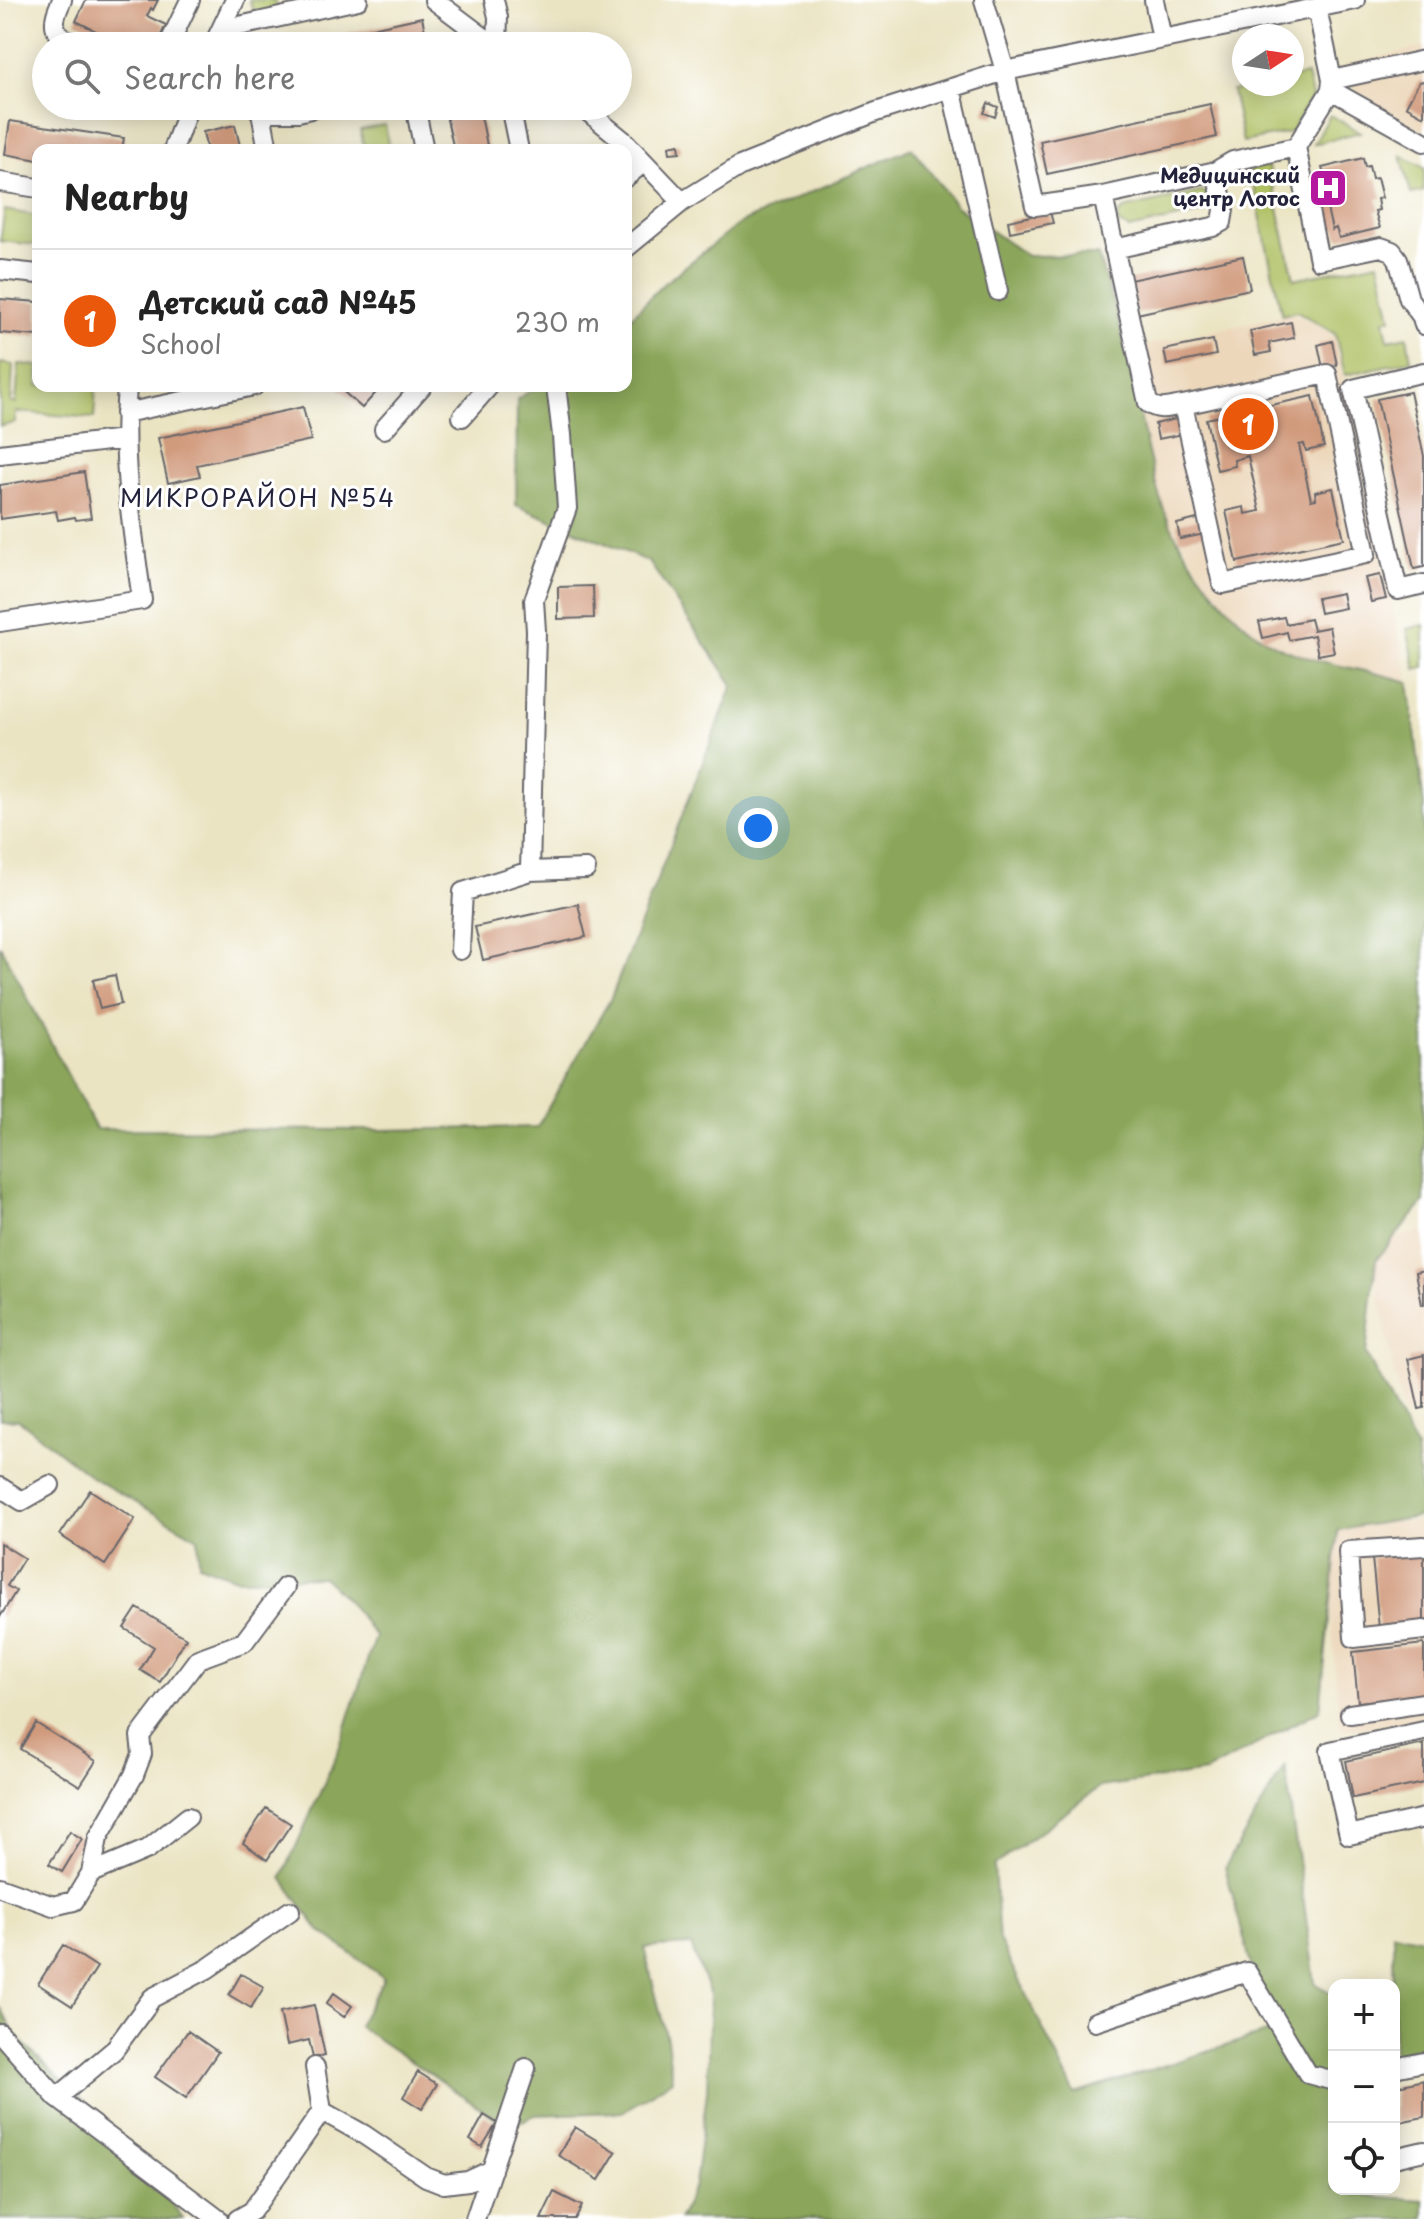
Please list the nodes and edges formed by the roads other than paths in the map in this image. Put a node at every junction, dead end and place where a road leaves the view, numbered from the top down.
1 (62, 0) edge
2 (190, 0) edge
3 (235, 0) edge
4 (358, 0) edge
5 (434, 0) edge
6 (494, 0) edge
7 (984, 0) edge
8 (1154, 0) edge
9 (1355, 0) edge
10 (1317, 8) junction
11 (57, 32) edge
12 (175, 32) edge
13 (220, 32) edge
14 (239, 32) edge
15 (477, 32) edge
16 (497, 32) edge
17 (1162, 39) junction
18 (1424, 60) edge
19 (1005, 71) junction
20 (1332, 85) junction
21 (951, 88) junction
22 (184, 120) edge
23 (261, 120) edge
24 (418, 120) edge
25 (513, 120) edge
26 (598, 120) edge
27 (1424, 142) edge
28 (175, 144) edge
29 (267, 144) edge
30 (423, 144) edge
31 (518, 144) edge
32 (627, 144) edge
33 (1296, 147) junction
34 (632, 149) edge
35 (644, 162) junction
36 (1216, 171) junction
37 (632, 172) edge
38 (0, 182) edge
39 (32, 187) edge
40 (1103, 196) junction
41 (682, 202) junction
42 (632, 243) edge
43 (1114, 249) junction
44 (0, 270) edge
45 (32, 273) edge
46 (998, 291) dead end
47 (1423, 320) edge
48 (1424, 372) edge
49 (127, 392) edge
50 (225, 392) edge
51 (417, 392) edge
52 (484, 392) edge
53 (557, 392) edge
54 (1183, 405) junction
55 (125, 413) junction
56 (462, 417) dead end
57 (384, 429) dead end
58 (124, 439) junction
59 (0, 454) edge
60 (1424, 584) edge
61 (0, 622) edge
62 (586, 869) dead end
63 (530, 871) junction
64 (460, 950) dead end
65 (50, 1485) dead end
66 (0, 1487) edge
67 (1424, 1546) edge
68 (285, 1587) dead end
69 (1424, 1630) edge
70 (1424, 1703) edge
71 (1350, 1714) dead end
72 (1424, 1731) edge
73 (188, 1817) dead end
74 (1424, 1818) edge
75 (91, 1873) junction
76 (0, 1887) edge
77 (290, 1911) dead end
78 (1095, 2022) dead end
79 (0, 2033) edge
80 (1424, 2062) edge
81 (315, 2067) dead end
82 (1400, 2067) edge
83 (526, 2068) dead end
84 (1328, 2079) edge
85 (57, 2098) junction
86 (322, 2111) junction
87 (1424, 2151) edge
88 (1400, 2157) edge
89 (492, 2170) junction
90 (218, 2219) edge
91 (238, 2219) edge
92 (475, 2219) edge

1 - 11 street
2 - 12 street
3 - 13 street
4 - 14 street
5 - 15 street
6 - 16 street
7 - 19 street
8 - 17 street
9 - 10 street
10 - 17 street
10 - 20 street
17 - 19 street
18 - 20 street
19 - 21 street
19 - 40 street
20 - 27 street
20 - 33 street
21 - 41 street
21 - 46 street
22 - 28 street
23 - 29 street
24 - 30 street
25 - 31 street
26 - 32 street
33 - 36 street
33 - 47 street
34 - 35 street
35 - 37 street
35 - 41 street
36 - 40 street
36 - 43 street
38 - 39 street
40 - 43 street
41 - 42 street
43 - 54 street
44 - 45 street
48 - 60 street
49 - 55 street
50 - 55 street
51 - 57 street
52 - 56 street
53 - 63 street
54 - 54 street
55 - 58 street
58 - 59 street
58 - 61 street
62 - 63 street
63 - 64 street
65 - 66 street
67 - 69 street
68 - 75 street
70 - 71 street
72 - 74 street
73 - 75 street
75 - 76 street
77 - 85 street
78 - 84 street
79 - 85 street
80 - 82 street
81 - 86 street
83 - 89 street
85 - 90 street
86 - 89 street
86 - 91 street
87 - 88 street
89 - 92 street

